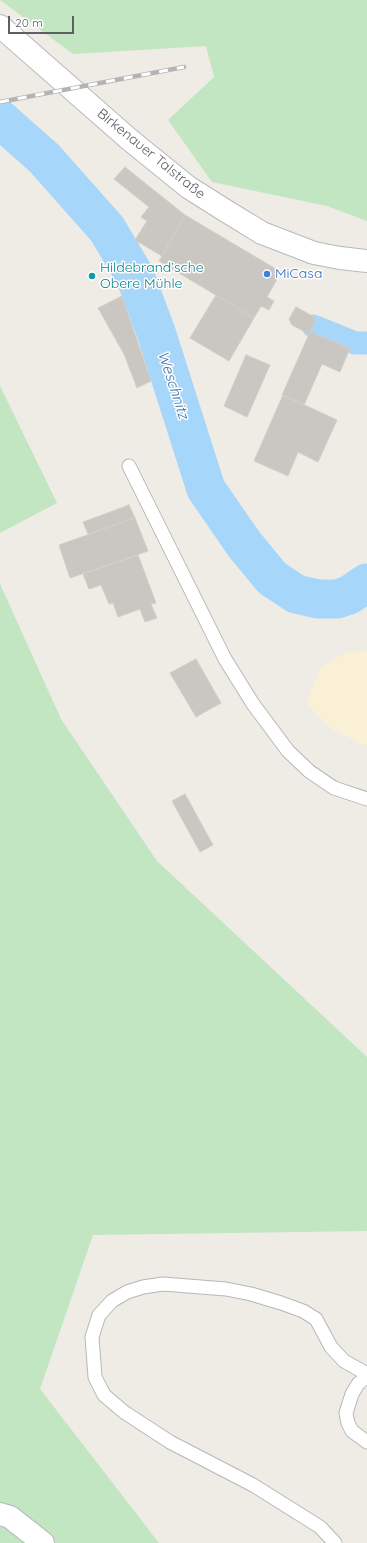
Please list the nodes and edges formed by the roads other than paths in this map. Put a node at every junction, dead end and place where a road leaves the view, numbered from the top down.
1 (0, 26) edge
2 (367, 261) edge
3 (129, 466) dead end
4 (367, 799) edge
5 (367, 1375) edge
6 (367, 1442) edge
7 (0, 1514) edge
8 (44, 1543) edge
9 (335, 1543) edge

1 - 2 main road, Birkenauer Talstraße
3 - 4 lane
5 - 6 lane
5 - 9 lane
7 - 8 main road

